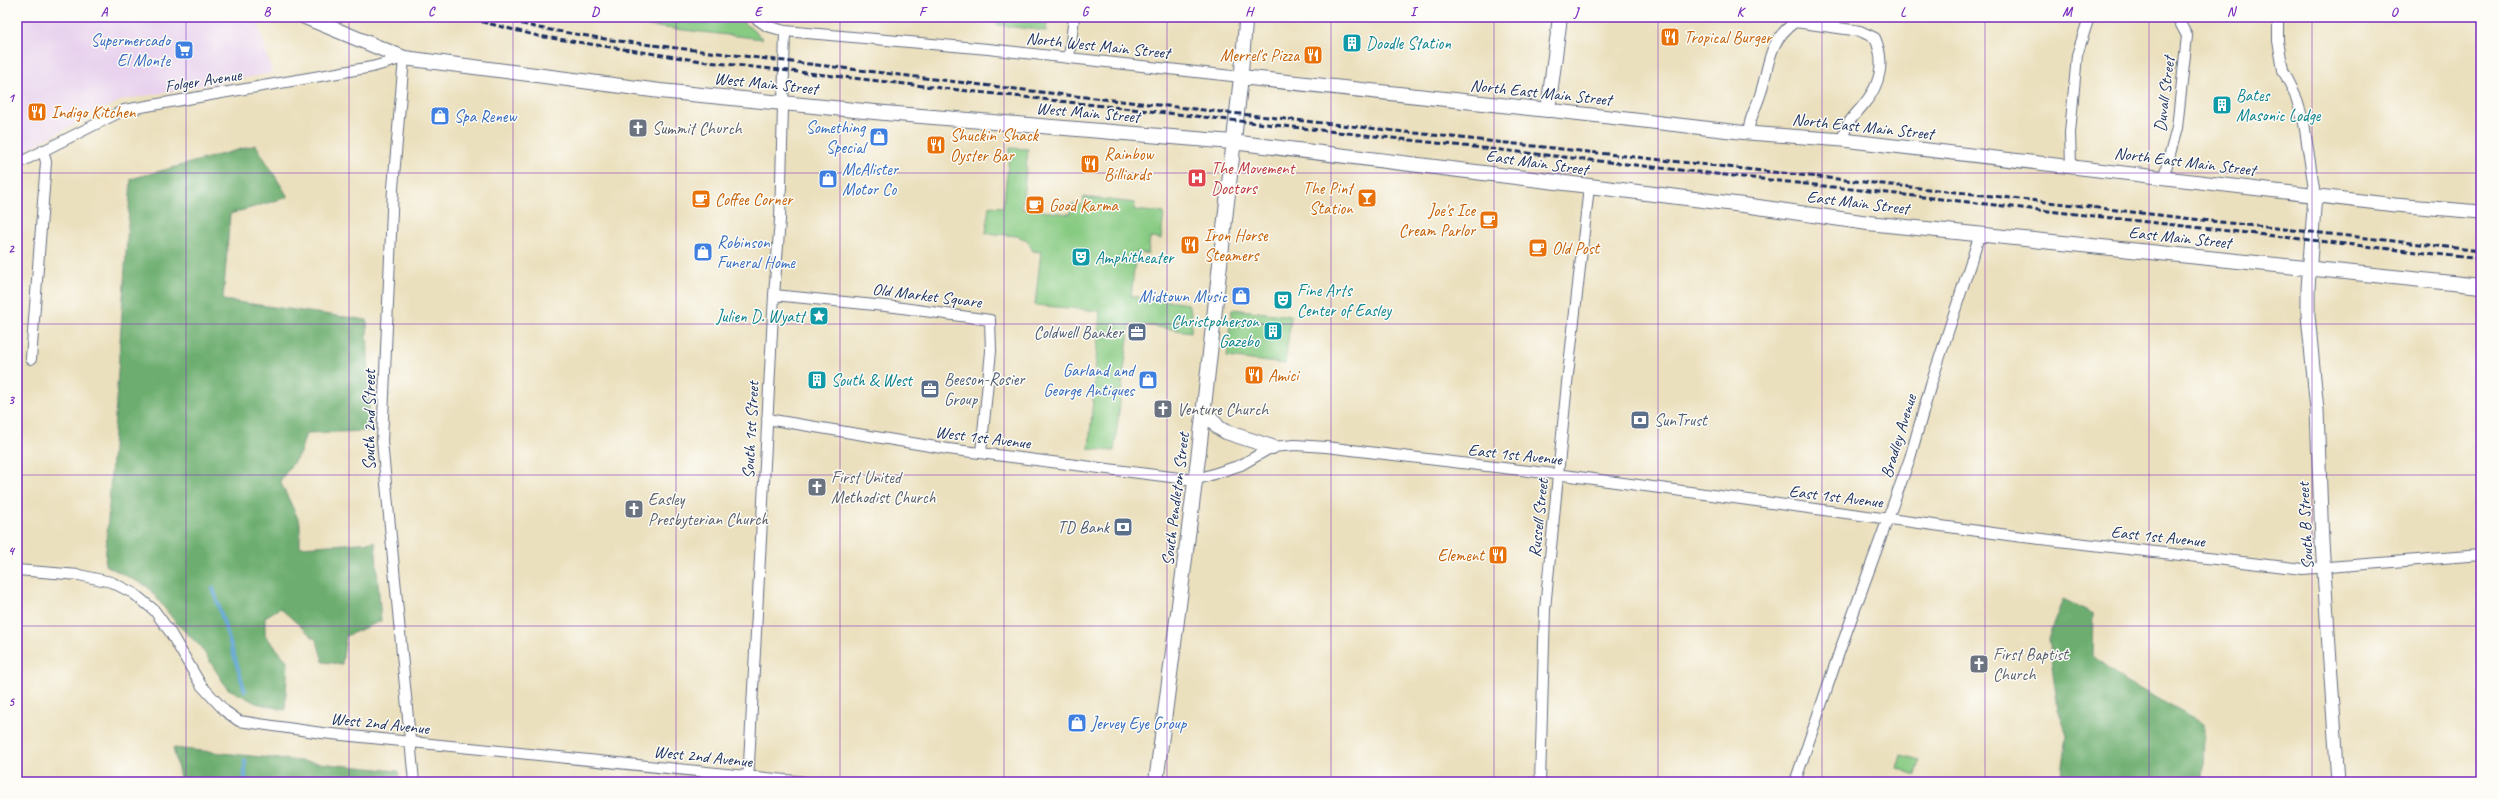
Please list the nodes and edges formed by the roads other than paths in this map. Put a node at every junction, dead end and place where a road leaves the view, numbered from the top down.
1 (305, 17) edge
2 (754, 17) edge
3 (1074, 17) edge
4 (1246, 17) edge
5 (1560, 17) edge
6 (2089, 17) edge
7 (2177, 17) edge
8 (2278, 17) edge
9 (785, 31) junction
10 (404, 58) junction
11 (1069, 58) junction
12 (1241, 77) junction
13 (783, 103) junction
14 (1548, 110) junction
15 (1748, 133) junction
16 (1843, 140) junction
17 (1232, 142) junction
18 (43, 150) junction
19 (17, 164) edge
20 (2071, 166) junction
21 (2164, 176) junction
22 (1589, 187) junction
23 (2315, 195) junction
24 (2481, 212) edge
25 (1980, 234) junction
26 (2310, 267) junction
27 (2481, 286) edge
28 (774, 296) junction
29 (31, 359) dead end
30 (1204, 410) junction
31 (767, 419) junction
32 (1272, 447) junction
33 (981, 453) junction
34 (1558, 475) junction
35 (1195, 480) junction
36 (1888, 519) junction
37 (2481, 555) edge
38 (2325, 568) junction
39 (17, 570) edge
40 (411, 742) junction
41 (748, 779) edge
42 (414, 782) edge
43 (805, 782) edge
44 (1156, 782) edge
45 (1540, 782) edge
46 (1795, 782) edge
47 (2338, 782) edge

1 - 10 main road, West Main Street
2 - 9 street, North West Main Street
3 - 11 street
4 - 12 street
5 - 14 main road
6 - 20 street
7 - 21 street, Duvall Street
8 - 23 street
9 - 11 street, North West Main Street
9 - 13 street, South 1st Street
10 - 13 main road, West Main Street
10 - 18 street, Folger Avenue
10 - 40 street, South 2nd Street
11 - 12 street, North West Main Street
12 - 14 main road, North East Main Street
12 - 17 main road, South Pendleton Street
13 - 17 main road, West Main Street
13 - 28 street, South 1st Street
14 - 15 street, North East Main Street
15 - 16 street, North East Main Street
15 - 16 street
16 - 20 street, North East Main Street
17 - 22 main road, East Main Street
17 - 30 main road, South Pendleton Street
18 - 19 street, Folger Avenue
18 - 29 street
20 - 21 street, North East Main Street
21 - 23 street, North East Main Street
22 - 25 main road, East Main Street
22 - 34 street, Russell Street
23 - 24 street, North East Main Street
23 - 26 street, South B Street
25 - 26 main road, East Main Street
25 - 36 street, Bradley Avenue
26 - 27 main road, East Main Street
26 - 38 street, South B Street
28 - 31 street, South 1st Street
28 - 33 street, Old Market Square
30 - 32 main road
30 - 35 main road, South Pendleton Street
31 - 33 street, West 1st Avenue
31 - 41 street, South 1st Street
32 - 34 street, East 1st Avenue
32 - 35 street, East 1st Avenue
33 - 35 street, West 1st Avenue
34 - 36 street, East 1st Avenue
34 - 45 street, Russell Street
35 - 44 main road, South Pendleton Street
36 - 38 street, East 1st Avenue
36 - 46 street, Bradley Avenue
37 - 38 street, East 1st Avenue
38 - 47 street, South B Street
39 - 40 street, West 2nd Avenue
40 - 41 street, West 2nd Avenue
40 - 42 street, South 2nd Street
41 - 43 street, West 2nd Avenue

